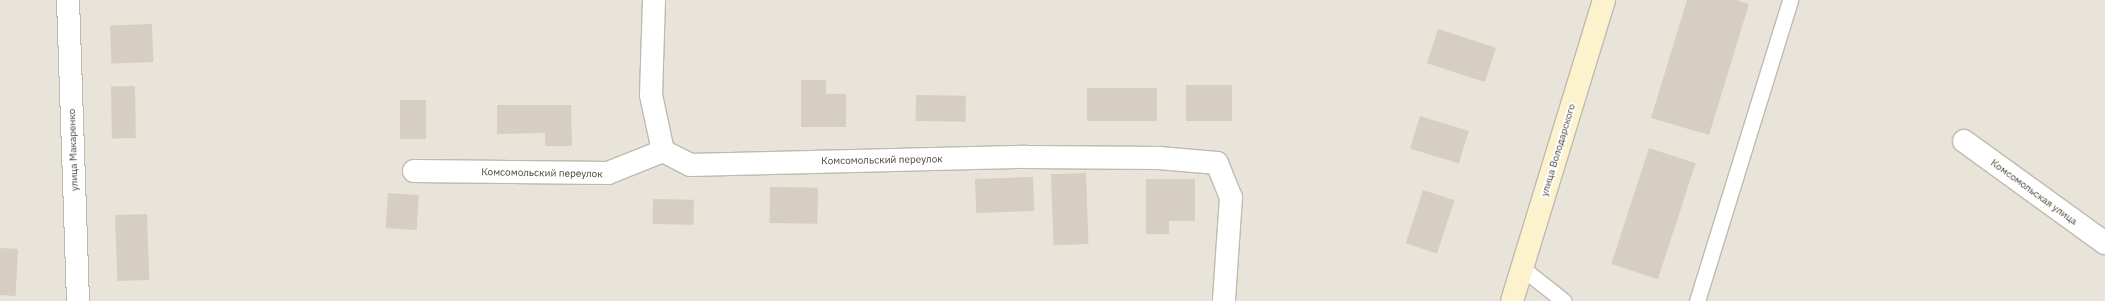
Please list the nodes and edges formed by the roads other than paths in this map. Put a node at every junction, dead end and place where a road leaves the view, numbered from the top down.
1 (68, 0) edge
2 (654, 0) edge
3 (1604, 0) edge
4 (1790, 0) edge
5 (1964, 141) dead end
6 (663, 151) junction
7 (414, 171) dead end
8 (2105, 243) edge
9 (1522, 268) junction
10 (78, 301) edge
11 (1224, 301) edge
12 (1512, 301) edge
13 (1564, 301) edge
14 (1697, 301) edge

1 - 10 street, улица Макаренко
2 - 6 street
3 - 9 main road, улица Володарского
4 - 14 lane
5 - 8 street, Комсомольская улица
6 - 7 street, Комсомольский переулок
6 - 11 street, Комсомольский переулок
9 - 12 main road, улица Володарского
9 - 13 lane

